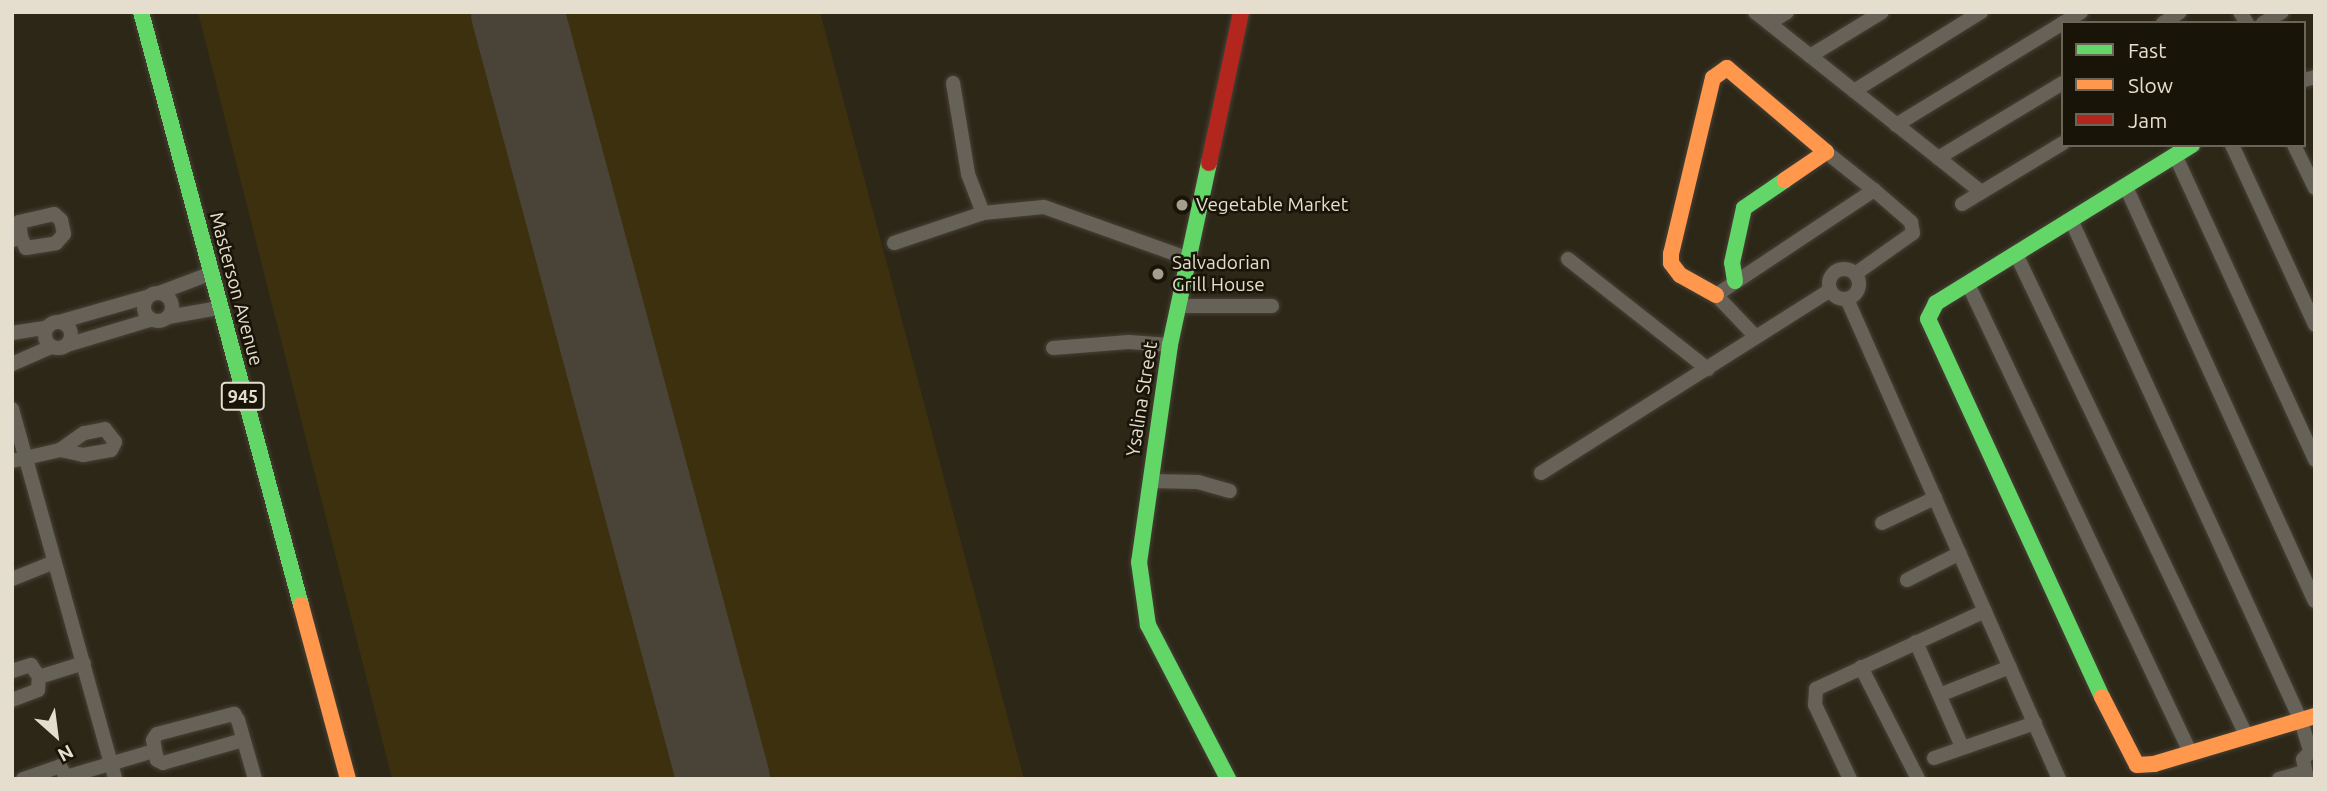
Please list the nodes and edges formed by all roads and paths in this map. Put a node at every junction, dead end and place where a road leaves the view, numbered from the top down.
1 (141, 12) edge
2 (1241, 12) edge
3 (1755, 12) edge
4 (1787, 12) edge
5 (1882, 12) edge
6 (1981, 12) edge
7 (2282, 12) edge
8 (2266, 21) edge
9 (1769, 23) junction
10 (2061, 24) edge
11 (1810, 56) junction
12 (953, 83) dead end
13 (2061, 84) edge
14 (1854, 91) junction
15 (1896, 125) junction
16 (2061, 144) edge
17 (2189, 147) edge
18 (2233, 147) edge
19 (2295, 147) edge
20 (1826, 152) junction
21 (2175, 155) junction
22 (1938, 158) junction
23 (2126, 187) junction
24 (2315, 188) edge
25 (1874, 190) junction
26 (1981, 192) junction
27 (1962, 204) dead end
28 (984, 213) junction
29 (2071, 220) junction
30 (894, 243) dead end
31 (2016, 254) junction
32 (1189, 259) junction
33 (1568, 259) dead end
34 (209, 274) junction
35 (1855, 274) junction
36 (1735, 281) junction
37 (1968, 284) junction
38 (1830, 290) junction
39 (153, 295) junction
40 (1716, 295) junction
41 (1847, 299) junction
42 (1180, 306) junction
43 (1272, 306) dead end
44 (219, 308) junction
45 (168, 317) junction
46 (150, 320) junction
47 (54, 324) junction
48 (2315, 325) edge
49 (12, 333) edge
50 (1756, 337) junction
51 (67, 345) junction
52 (1170, 345) junction
53 (51, 347) junction
54 (1053, 348) dead end
55 (12, 364) edge
56 (1708, 369) junction
57 (12, 409) edge
58 (60, 450) dead end
59 (19, 459) edge
60 (2315, 460) edge
61 (1541, 473) dead end
62 (1150, 481) junction
63 (1230, 491) dead end
64 (1936, 498) junction
65 (1882, 523) dead end
66 (1960, 553) junction
67 (54, 562) junction
68 (12, 579) edge
69 (1906, 580) dead end
70 (2315, 601) edge
71 (1985, 611) junction
72 (1916, 642) junction
73 (83, 663) junction
74 (1861, 667) junction
75 (2010, 667) junction
76 (12, 671) edge
77 (39, 677) junction
78 (1942, 694) junction
79 (12, 700) edge
80 (2308, 718) edge
81 (2035, 723) junction
82 (2246, 735) junction
83 (243, 740) junction
84 (1962, 747) junction
85 (2313, 749) edge
86 (155, 751) junction
87 (2190, 752) junction
88 (1934, 758) dead end
89 (113, 772) edge
90 (2305, 775) edge
91 (67, 778) edge
92 (23, 779) edge
93 (255, 779) edge
94 (348, 779) edge
95 (1228, 779) edge
96 (1850, 779) edge
97 (1918, 779) edge
98 (2058, 779) edge
99 (2279, 779) edge

1 - 34 street, Masterson Avenue / 945
2 - 32 street, Ysalina Street
3 - 9 street
4 - 9 street
5 - 11 street
6 - 14 street
7 - 8 street
9 - 11 street
10 - 15 street
11 - 14 street
12 - 28 street
13 - 22 street
14 - 15 street
15 - 22 street
16 - 26 street
17 - 21 street
18 - 48 street
19 - 24 street
20 - 25 street
20 - 36 street
20 - 40 street
21 - 23 street
21 - 60 street
22 - 26 street
23 - 29 street
23 - 70 street
25 - 35 street
25 - 36 street
26 - 27 street
28 - 30 street
28 - 32 street
29 - 31 street
29 - 80 street
31 - 37 street
31 - 82 street
32 - 42 street, Ysalina Street
33 - 56 street
34 - 39 street
34 - 44 street, Masterson Avenue / 945
35 - 38 street
35 - 41 street
36 - 40 street
37 - 87 street
37 - 87 street
38 - 41 street
38 - 50 street
39 - 45 street
39 - 46 street
39 - 47 street
40 - 50 street
41 - 64 street
42 - 43 street
42 - 52 street, Ysalina Street
44 - 45 street
44 - 94 street, Masterson Avenue / 945
45 - 46 street
46 - 51 street
47 - 49 street
47 - 51 street
47 - 53 street
50 - 56 street
51 - 53 street
52 - 54 street
52 - 62 street, Ysalina Street
53 - 55 street
56 - 61 street
57 - 59 street
58 - 59 street
59 - 67 street
62 - 63 street
62 - 95 street, Ysalina Street
64 - 65 street
64 - 66 street
66 - 69 street
66 - 71 street
67 - 68 street
67 - 73 street
71 - 72 street
71 - 75 street
72 - 74 street
72 - 78 street
73 - 77 street
73 - 89 street
74 - 96 street
74 - 97 street
75 - 78 street
75 - 81 street
76 - 77 street
77 - 79 street
78 - 84 street
80 - 82 street
80 - 85 street
81 - 84 street
81 - 98 street
82 - 87 street
83 - 86 street
83 - 86 street
83 - 93 street
84 - 88 street
85 - 90 street
86 - 89 street
89 - 91 street
90 - 99 street
91 - 92 street

